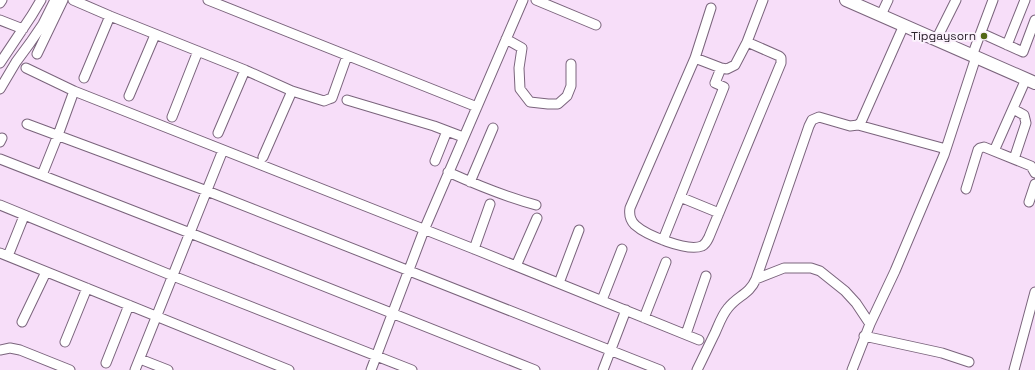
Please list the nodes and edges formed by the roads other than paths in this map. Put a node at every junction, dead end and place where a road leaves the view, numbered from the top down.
1 (2, 0) edge
2 (41, 0) edge
3 (55, 0) edge
4 (63, 0) edge
5 (72, 0) edge
6 (208, 0) edge
7 (523, 0) edge
8 (536, 0) edge
9 (763, 0) edge
10 (846, 0) edge
11 (888, 0) edge
12 (956, 0) edge
13 (993, 0) edge
14 (1025, 0) edge
15 (0, 3) edge
16 (711, 8) dead end
17 (881, 15) junction
18 (110, 16) junction
19 (0, 20) edge
20 (1035, 20) edge
21 (596, 25) dead end
22 (904, 25) junction
23 (22, 30) junction
24 (981, 33) junction
25 (155, 35) junction
26 (506, 40) junction
27 (936, 40) junction
28 (747, 42) junction
29 (1007, 45) junction
30 (198, 52) junction
31 (37, 54) dead end
32 (347, 56) junction
33 (974, 56) junction
34 (695, 58) junction
35 (0, 63) edge
36 (570, 64) dead end
37 (26, 68) dead end
38 (721, 68) junction
39 (245, 70) junction
40 (84, 78) dead end
41 (1031, 81) edge
42 (0, 89) edge
43 (74, 90) junction
44 (292, 92) junction
45 (129, 96) dead end
46 (347, 100) dead end
47 (477, 107) junction
48 (1013, 110) junction
49 (172, 117) dead end
50 (27, 124) dead end
51 (858, 125) junction
52 (493, 128) dead end
53 (447, 131) junction
54 (218, 133) dead end
55 (58, 135) junction
56 (463, 137) junction
57 (223, 150) junction
58 (946, 150) junction
59 (994, 151) junction
60 (263, 157) dead end
61 (0, 159) edge
62 (1014, 159) junction
63 (435, 161) dead end
64 (448, 172) junction
65 (1035, 173) edge
66 (42, 175) junction
67 (470, 182) junction
68 (1035, 184) edge
69 (966, 189) dead end
70 (207, 191) junction
71 (680, 197) junction
72 (1029, 202) dead end
73 (490, 204) dead end
74 (536, 205) dead end
75 (0, 206) edge
76 (719, 213) junction
77 (24, 216) junction
78 (537, 218) dead end
79 (424, 230) junction
80 (578, 230) dead end
81 (190, 233) junction
82 (663, 240) junction
83 (474, 249) junction
84 (622, 249) dead end
85 (2, 256) edge
86 (666, 262) dead end
87 (516, 266) junction
88 (409, 270) junction
89 (46, 272) junction
90 (173, 276) junction
91 (706, 276) dead end
92 (756, 279) junction
93 (559, 283) junction
94 (87, 288) junction
95 (1035, 292) edge
96 (602, 300) junction
97 (129, 306) junction
98 (626, 310) junction
99 (392, 314) junction
100 (157, 317) junction
101 (644, 318) junction
102 (22, 322) dead end
103 (870, 324) junction
104 (686, 334) junction
105 (864, 336) junction
106 (699, 340) dead end
107 (65, 342) dead end
108 (0, 350) edge
109 (610, 350) junction
110 (376, 356) junction
111 (140, 359) junction
112 (969, 362) dead end
113 (106, 363) dead end
114 (70, 370) edge
115 (135, 370) edge
116 (168, 370) edge
117 (289, 370) edge
118 (371, 370) edge
119 (412, 370) edge
120 (535, 370) edge
121 (603, 370) edge
122 (660, 370) edge
123 (697, 370) edge
124 (852, 370) edge
125 (1014, 370) edge

1 - 15 street
2 - 23 street
3 - 42 street
4 - 31 street
5 - 18 street
6 - 32 street
7 - 26 street
8 - 21 street
9 - 28 street
10 - 17 main road
11 - 17 street
12 - 27 street
13 - 24 street
14 - 29 street
16 - 34 street
17 - 22 main road
18 - 25 street
18 - 40 street
19 - 23 street
20 - 29 street
22 - 27 main road
22 - 51 street
23 - 35 street
24 - 29 street
24 - 33 street
25 - 30 street
25 - 45 street
26 - 36 street
26 - 47 street
27 - 33 main road
28 - 38 street
28 - 76 street
30 - 39 street
30 - 49 street
32 - 44 street
32 - 47 street
33 - 41 main road
33 - 58 street
34 - 38 street
34 - 82 street
37 - 43 street
38 - 71 street
39 - 44 street
39 - 54 street
41 - 48 street
43 - 55 street
43 - 57 street
44 - 60 street
46 - 53 street
47 - 56 street
48 - 59 street
48 - 62 street
50 - 55 street
51 - 58 street
51 - 92 street
52 - 67 street
53 - 56 street
53 - 63 street
55 - 66 street
55 - 70 street
56 - 64 street
57 - 70 street
57 - 79 street
58 - 103 street
59 - 62 street
59 - 69 street
61 - 66 street
62 - 65 street
64 - 67 street
64 - 79 street
66 - 81 street
67 - 74 street
68 - 72 street
70 - 81 street
70 - 88 street
71 - 76 street
71 - 82 street
73 - 83 street
75 - 77 street
76 - 82 street
77 - 85 street
77 - 90 street
78 - 87 street
79 - 83 street
79 - 88 street
80 - 93 street
81 - 90 street
81 - 99 street
83 - 87 street
84 - 96 street
85 - 89 street
86 - 101 street
87 - 93 street
88 - 99 street
88 - 109 street
89 - 94 street
89 - 102 street
90 - 100 street
90 - 110 street
91 - 104 street
92 - 103 street
92 - 123 street
93 - 96 street
94 - 97 street
94 - 107 street
95 - 125 street
96 - 98 street
97 - 100 street
97 - 113 street
98 - 101 street
98 - 109 street
99 - 110 street
99 - 120 street
100 - 111 street
100 - 117 street
101 - 104 street
103 - 105 street
104 - 106 street
105 - 112 street
105 - 124 street
108 - 114 street
109 - 121 street
109 - 122 street
110 - 118 street
110 - 119 street
111 - 115 street
111 - 116 street

